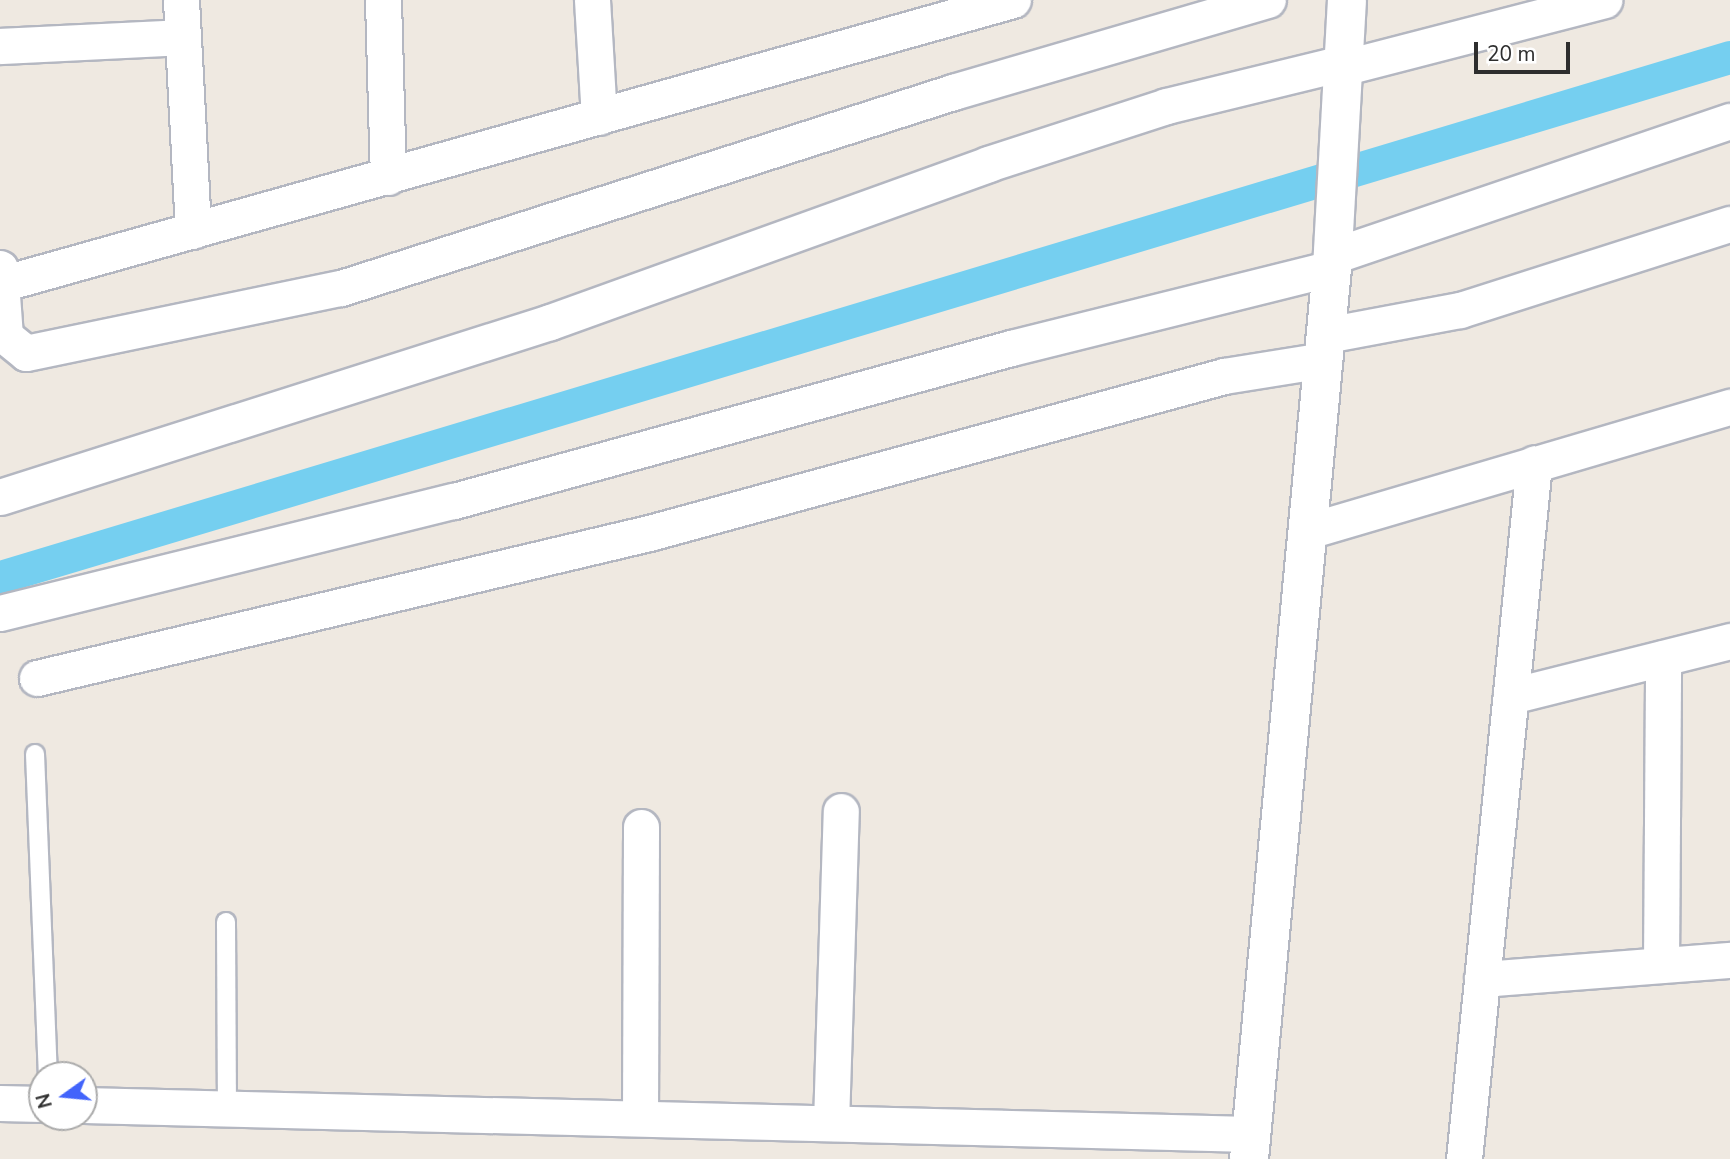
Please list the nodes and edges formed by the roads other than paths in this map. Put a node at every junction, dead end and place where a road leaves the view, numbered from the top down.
1 (181, 0) edge
2 (383, 0) edge
3 (592, 0) edge
4 (1013, 0) edge
5 (1268, 0) edge
6 (1347, 0) edge
7 (1604, 0) edge
8 (917, 14) edge
9 (183, 37) junction
10 (0, 46) edge
11 (1343, 65) junction
12 (599, 117) junction
13 (1730, 121) edge
14 (388, 177) junction
15 (1730, 224) edge
16 (193, 231) junction
17 (1333, 249) junction
18 (1, 276) edge
19 (1325, 347) junction
20 (1730, 407) edge
21 (1534, 464) junction
22 (0, 497) edge
23 (1308, 531) junction
24 (0, 613) edge
25 (1730, 641) edge
26 (1663, 657) junction
27 (37, 678) dead end
28 (1511, 696) junction
29 (35, 754) dead end
30 (841, 811) dead end
31 (641, 827) dead end
32 (226, 922) dead end
33 (1730, 960) edge
34 (1661, 965) junction
35 (1482, 979) junction
36 (47, 1061) edge
37 (0, 1103) edge
38 (28, 1104) edge
39 (98, 1105) edge
40 (227, 1108) junction
41 (640, 1118) junction
42 (831, 1123) junction
43 (1250, 1146) edge
44 (1464, 1159) edge

1 - 9 street
2 - 14 street
3 - 12 street
4 - 8 street
5 - 18 street
6 - 11 street
7 - 11 street
8 - 12 street
9 - 10 street
9 - 16 street
11 - 17 street
11 - 22 street
12 - 14 street
13 - 17 street
14 - 16 street
15 - 19 street
16 - 18 street
17 - 19 street
17 - 24 street
19 - 23 street
19 - 27 street
20 - 21 street
21 - 23 street
21 - 28 street
23 - 43 street
25 - 26 street
26 - 28 street
26 - 34 street
28 - 35 street
29 - 36 lane
30 - 42 street
31 - 41 street
32 - 40 lane
33 - 34 street
34 - 35 street
35 - 44 street
37 - 38 street
39 - 40 street
40 - 41 street
41 - 42 street
42 - 43 street

